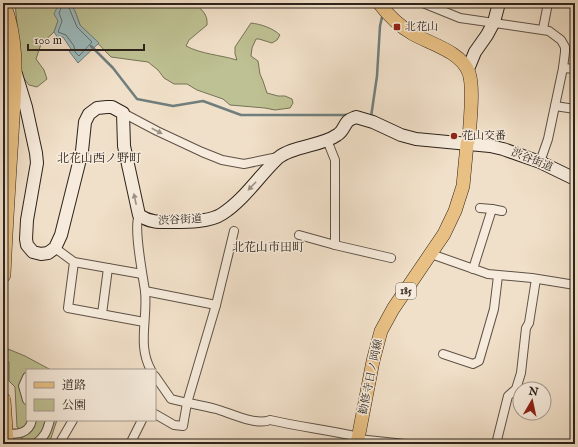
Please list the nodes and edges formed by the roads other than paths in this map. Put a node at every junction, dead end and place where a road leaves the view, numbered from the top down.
1 (379, 3) edge
2 (423, 3) edge
3 (499, 3) edge
4 (548, 3) edge
5 (3, 4) edge
6 (494, 22) junction
7 (543, 29) junction
8 (3, 35) edge
9 (13, 66) junction
10 (563, 68) junction
11 (468, 69) junction
12 (575, 69) edge
13 (555, 106) junction
14 (575, 109) edge
15 (12, 113) junction
16 (27, 113) junction
17 (123, 113) junction
18 (3, 138) edge
19 (327, 140) junction
20 (467, 144) junction
21 (279, 157) junction
22 (540, 162) junction
23 (575, 179) edge
24 (480, 208) dead end
25 (492, 209) junction
26 (502, 211) dead end
27 (139, 215) junction
28 (234, 231) dead end
29 (299, 235) dead end
30 (335, 245) junction
31 (55, 248) junction
32 (431, 254) junction
33 (391, 258) dead end
34 (74, 262) junction
35 (108, 268) junction
36 (473, 269) junction
37 (142, 274) junction
38 (3, 275) edge
39 (498, 276) junction
40 (536, 279) junction
41 (575, 285) edge
42 (145, 291) junction
43 (216, 305) junction
44 (102, 314) junction
45 (144, 322) junction
46 (443, 354) dead end
47 (150, 369) edge
48 (156, 377) edge
49 (26, 378) edge
50 (26, 396) edge
51 (3, 400) edge
52 (187, 403) junction
53 (156, 415) edge
54 (32, 421) edge
55 (50, 421) edge
56 (72, 421) edge
57 (142, 421) edge
58 (6, 439) edge
59 (358, 440) edge
60 (35, 444) edge
61 (59, 444) edge
62 (130, 444) edge
63 (399, 444) edge
64 (405, 444) edge
65 (496, 444) edge

1 - 11 main road
2 - 6 street
3 - 6 main road, 勧修寺日ノ岡線 / 185
4 - 7 street
5 - 9 highway
6 - 7 street
6 - 11 main road, 勧修寺日ノ岡線 / 185
7 - 10 street
8 - 18 highway
9 - 15 highway
9 - 16 main road
10 - 12 street
10 - 13 street
11 - 20 main road, 勧修寺日ノ岡線 / 185
13 - 14 street
13 - 22 street
15 - 16 main road
15 - 38 highway
16 - 31 main road
17 -> 21 street
27 -> 17 main road
17 - 31 main road
19 - 20 main road, 渋谷街道
19 - 21 main road, 渋谷街道
19 - 30 street
20 - 22 main road, 渋谷街道
20 - 32 main road, 勧修寺日ノ岡線 / 185
21 -> 27 main road, 渋谷街道
22 - 23 main road, 渋谷街道
24 - 25 street
25 - 26 street
25 - 36 street
27 - 37 street
28 - 43 street
29 - 30 street
30 - 33 street
31 - 34 street
32 - 36 street
32 - 59 main road, 勧修寺日ノ岡線 / 185
34 - 35 street
34 - 44 street
35 - 37 street
35 - 44 street
36 - 39 street
37 - 42 street
39 - 40 street
39 - 46 street
40 - 41 street
40 - 65 street
42 - 43 street
42 - 45 street
43 - 52 street
44 - 45 street
45 - 47 street
48 - 52 street
49 - 50 street
51 - 58 highway
52 - 53 street
52 - 59 street
54 - 58 street
55 - 60 street
56 - 61 street
57 - 62 street
59 - 63 street
63 - 64 street

